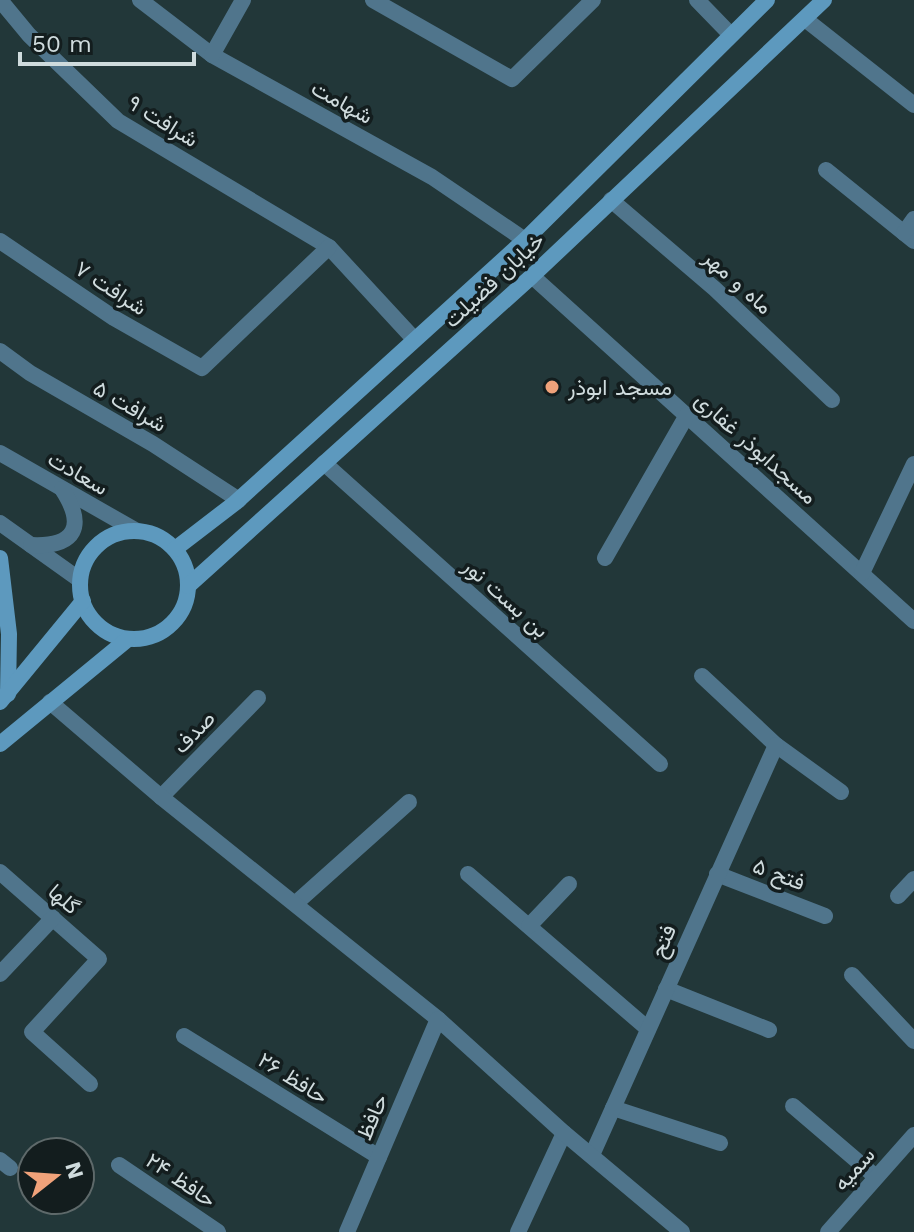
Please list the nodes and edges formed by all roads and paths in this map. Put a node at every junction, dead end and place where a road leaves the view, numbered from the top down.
1 (0, 0) edge
2 (140, 0) edge
3 (243, 0) edge
4 (373, 0) edge
5 (593, 0) edge
6 (697, 0) edge
7 (767, 0) edge
8 (824, 0) edge
9 (805, 19) junction
10 (731, 35) junction
11 (212, 55) junction
12 (914, 105) edge
13 (826, 170) dead end
14 (611, 200) junction
15 (911, 231) edge
16 (525, 240) junction
17 (0, 241) edge
18 (329, 247) junction
19 (532, 276) junction
20 (414, 339) junction
21 (0, 351) edge
22 (832, 400) dead end
23 (687, 415) junction
24 (0, 453) edge
25 (324, 463) junction
26 (914, 464) edge
27 (61, 488) junction
28 (239, 500) junction
29 (0, 523) edge
30 (135, 530) junction
31 (30, 544) junction
32 (175, 549) junction
33 (0, 558) edge
34 (605, 558) dead end
35 (862, 573) junction
36 (80, 580) junction
37 (188, 586) junction
38 (83, 601) junction
39 (914, 621) edge
40 (128, 639) junction
41 (702, 676) dead end
42 (4, 698) edge
43 (258, 698) dead end
44 (50, 702) junction
45 (0, 744) edge
46 (776, 745) junction
47 (660, 764) dead end
48 (841, 792) dead end
49 (161, 797) junction
50 (409, 802) dead end
51 (0, 872) edge
52 (468, 874) dead end
53 (717, 874) junction
54 (914, 879) edge
55 (569, 884) dead end
56 (898, 896) dead end
57 (296, 903) junction
58 (825, 916) dead end
59 (53, 918) junction
60 (529, 926) junction
61 (0, 974) edge
62 (852, 975) dead end
63 (666, 989) junction
64 (438, 1019) junction
65 (648, 1029) junction
66 (769, 1030) dead end
67 (184, 1036) dead end
68 (914, 1041) edge
69 (90, 1084) dead end
70 (793, 1106) dead end
71 (613, 1108) junction
72 (564, 1133) junction
73 (914, 1135) edge
74 (720, 1143) dead end
75 (592, 1155) junction
76 (379, 1157) junction
77 (119, 1165) dead end
78 (876, 1177) junction
79 (833, 1226) edge
80 (218, 1232) edge
81 (347, 1232) edge
82 (518, 1232) edge
83 (682, 1232) edge
84 (853, 1232) edge

1 - 18 street, شرافت ۹
2 - 11 street, شهامت
3 - 11 street
4 - 5 street
6 - 10 street
7 - 10 main road, خیابان فضیلت
8 - 9 main road, خیابان فضیلت
9 - 12 street
9 - 14 main road, خیابان فضیلت
10 - 16 main road, خیابان فضیلت
11 - 16 street, شهامت
13 - 15 street
14 - 19 main road, خیابان فضیلت
14 - 22 street, ماه و مهر
16 - 20 main road, خیابان فضیلت
17 - 18 street, شرافت ۷
18 - 20 street, شرافت ۹
19 - 23 street, مسجدابوذر غفاری
19 - 25 main road, خیابان فضیلت
20 - 28 main road, خیابان فضیلت
21 - 28 street, شرافت ۵
23 - 34 street
23 - 35 street, مسجدابوذر غفاری
24 - 27 street, سعادت
25 - 37 main road, خیابان فضیلت
25 - 47 street, بن بست نور
26 - 35 street
27 - 30 street, سعادت
27 - 31 street
28 - 32 main road, خیابان فضیلت
29 - 31 street
30 - 32 main road
30 - 36 main road
31 - 36 street
32 - 37 main road
33 - 42 main road
35 - 39 street, مسجدابوذر غفاری
36 - 38 main road
37 - 40 main road
38 - 40 main road
38 - 42 main road
40 - 44 main road
41 - 46 street
43 - 49 street, صدف
44 - 45 main road
44 - 49 street
46 - 48 street
46 - 53 street, فتح
49 - 57 street
50 - 57 street
51 - 59 street, گلها
52 - 60 street
53 - 58 street, فتح ۵
53 - 63 street, فتح
54 - 56 street
55 - 60 street
57 - 64 street
59 - 61 street
59 - 69 street, گلها
60 - 65 street
62 - 68 street
63 - 65 street, فتح
63 - 66 street
64 - 72 street
64 - 76 street, حافظ
65 - 71 street, فتح
67 - 76 street, حافظ ۲۶
70 - 78 street
71 - 74 street
71 - 75 street, فتح
72 - 75 street
72 - 82 street
73 - 78 street, سمیه
75 - 83 street
76 - 81 street, حافظ
77 - 80 street, حافظ ۲۴
78 - 79 street, سمیه
79 - 84 street

